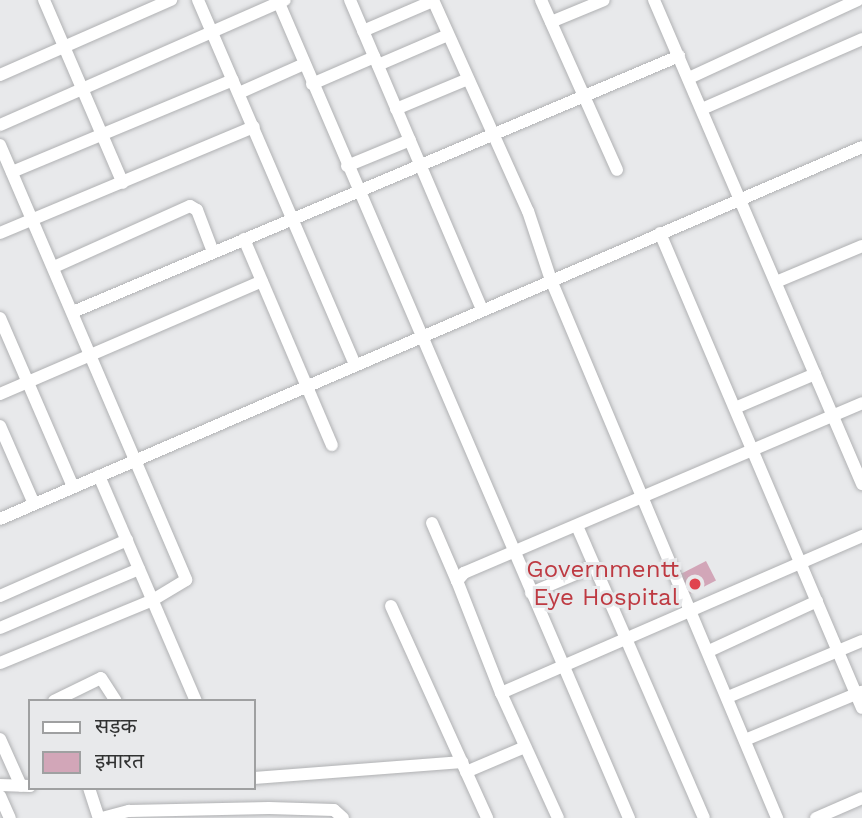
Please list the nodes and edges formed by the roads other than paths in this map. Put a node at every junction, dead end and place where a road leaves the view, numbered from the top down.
1 (44, 0) edge
2 (171, 0) edge
3 (198, 0) edge
4 (350, 0) edge
5 (541, 0) edge
6 (604, 0) edge
7 (654, 0) edge
8 (858, 0) edge
9 (282, 1) edge
10 (433, 1) edge
11 (551, 22) junction
12 (363, 31) junction
13 (213, 33) junction
14 (448, 35) junction
15 (862, 39) edge
16 (64, 47) junction
17 (679, 56) junction
18 (376, 61) junction
19 (304, 64) junction
20 (0, 75) edge
21 (688, 78) junction
22 (468, 79) junction
23 (312, 84) junction
24 (236, 87) junction
25 (81, 90) junction
26 (584, 96) junction
27 (397, 109) junction
28 (702, 109) junction
29 (0, 125) edge
30 (254, 127) junction
31 (494, 132) junction
32 (102, 136) junction
33 (410, 140) junction
34 (0, 145) edge
35 (862, 147) edge
36 (420, 164) junction
37 (347, 166) junction
38 (617, 170) dead end
39 (12, 172) junction
40 (123, 183) junction
41 (357, 190) junction
42 (741, 199) junction
43 (294, 217) junction
44 (33, 220) junction
45 (0, 233) edge
46 (660, 233) junction
47 (244, 239) junction
48 (862, 246) edge
49 (213, 252) junction
50 (54, 267) junction
51 (551, 280) junction
52 (262, 281) junction
53 (776, 282) junction
54 (482, 310) junction
55 (73, 312) junction
56 (0, 318) edge
57 (419, 337) junction
58 (92, 354) junction
59 (355, 365) junction
60 (816, 374) junction
61 (27, 382) junction
62 (307, 386) junction
63 (0, 394) edge
64 (862, 403) edge
65 (735, 408) junction
66 (833, 415) junction
67 (0, 426) edge
68 (332, 445) dead end
69 (753, 450) junction
70 (138, 459) junction
71 (99, 476) junction
72 (862, 484) edge
73 (73, 487) junction
74 (643, 496) junction
75 (34, 504) junction
76 (0, 519) edge
77 (432, 523) dead end
78 (577, 526) junction
79 (862, 536) edge
80 (127, 540) junction
81 (513, 551) junction
82 (800, 560) junction
83 (595, 566) junction
84 (139, 569) junction
85 (457, 581) junction
86 (531, 593) junction
87 (0, 596) edge
88 (153, 600) junction
89 (817, 601) junction
90 (391, 606) dead end
91 (690, 610) junction
92 (0, 628) edge
93 (628, 638) junction
94 (862, 641) edge
95 (838, 650) junction
96 (709, 651) junction
97 (0, 663) edge
98 (563, 666) junction
99 (501, 693) junction
100 (859, 693) edge
101 (728, 697) junction
102 (58, 699) edge
103 (115, 699) edge
104 (195, 699) edge
105 (862, 708) edge
106 (0, 738) edge
107 (745, 740) junction
108 (525, 747) junction
109 (464, 767) junction
110 (256, 778) edge
111 (0, 785) edge
112 (25, 786) edge
113 (90, 790) edge
114 (0, 796) edge
115 (862, 798) edge
116 (271, 813) edge
117 (156, 815) edge
118 (10, 818) edge
119 (101, 818) edge
120 (343, 818) edge
121 (487, 818) edge
122 (558, 818) edge
123 (629, 818) edge
124 (704, 818) edge
125 (777, 818) edge
126 (816, 818) edge

1 - 16 street
2 - 16 street
3 - 13 street
4 - 12 street
5 - 11 street
6 - 11 street
7 - 17 street
8 - 21 street
9 - 13 street
9 - 19 street
10 - 12 street
10 - 14 street
11 - 26 street
12 - 18 street
13 - 24 street
13 - 25 street
14 - 18 street
14 - 22 street
15 - 28 street
16 - 20 street
16 - 25 street
17 - 21 street
17 - 26 street
18 - 23 street
18 - 27 street
19 - 23 street
19 - 24 street
21 - 28 street
22 - 27 street
22 - 31 street
23 - 37 street
24 - 30 street
24 - 32 street
25 - 29 street
25 - 32 street
26 - 31 street
26 - 38 street
27 - 33 street
28 - 42 street
30 - 40 street
30 - 43 street
31 - 36 street
31 - 51 street
32 - 39 street
32 - 40 street
33 - 36 street
33 - 37 street
34 - 39 street
35 - 42 street
36 - 41 street
36 - 54 street
37 - 41 street
39 - 44 street
40 - 44 street
41 - 43 street
41 - 57 street
42 - 46 street
42 - 53 street
43 - 47 street
43 - 59 street
44 - 45 street
44 - 50 street
46 - 51 street
46 - 65 street
47 - 49 street
47 - 52 street
48 - 53 street
49 - 50 street
49 - 55 street
50 - 55 street
51 - 54 street
51 - 74 street
52 - 58 street
52 - 62 street
53 - 60 street
54 - 57 street
55 - 58 street
56 - 61 street
57 - 59 street
57 - 81 street
58 - 61 street
58 - 70 street
59 - 62 street
60 - 65 street
60 - 66 street
61 - 63 street
61 - 73 street
62 - 68 street
62 - 70 street
64 - 66 street
65 - 69 street
66 - 69 street
66 - 72 street
67 - 75 street
69 - 74 street
69 - 82 street
70 - 71 street
70 - 88 street
71 - 73 street
71 - 80 street
73 - 75 street
74 - 78 street
74 - 91 street
75 - 76 street
77 - 85 street
78 - 81 street
78 - 83 street
79 - 82 street
80 - 84 street
80 - 87 street
81 - 85 street
81 - 86 street
82 - 89 street
82 - 91 street
83 - 86 street
83 - 93 street
84 - 88 street
84 - 92 street
85 - 99 street
86 - 98 street
88 - 97 street
88 - 104 street
89 - 95 street
89 - 96 street
90 - 109 street
91 - 93 street
91 - 96 street
93 - 98 street
93 - 124 street
94 - 95 street
95 - 100 street
95 - 101 street
96 - 101 street
98 - 99 street
98 - 123 street
99 - 108 street
100 - 105 street
100 - 107 street
101 - 107 street
102 - 103 street
106 - 112 street
107 - 125 street
108 - 109 street
108 - 122 street
109 - 110 street
109 - 121 street
111 - 112 street
113 - 119 street
114 - 118 street
115 - 126 street
116 - 117 street
116 - 120 street
117 - 119 street

